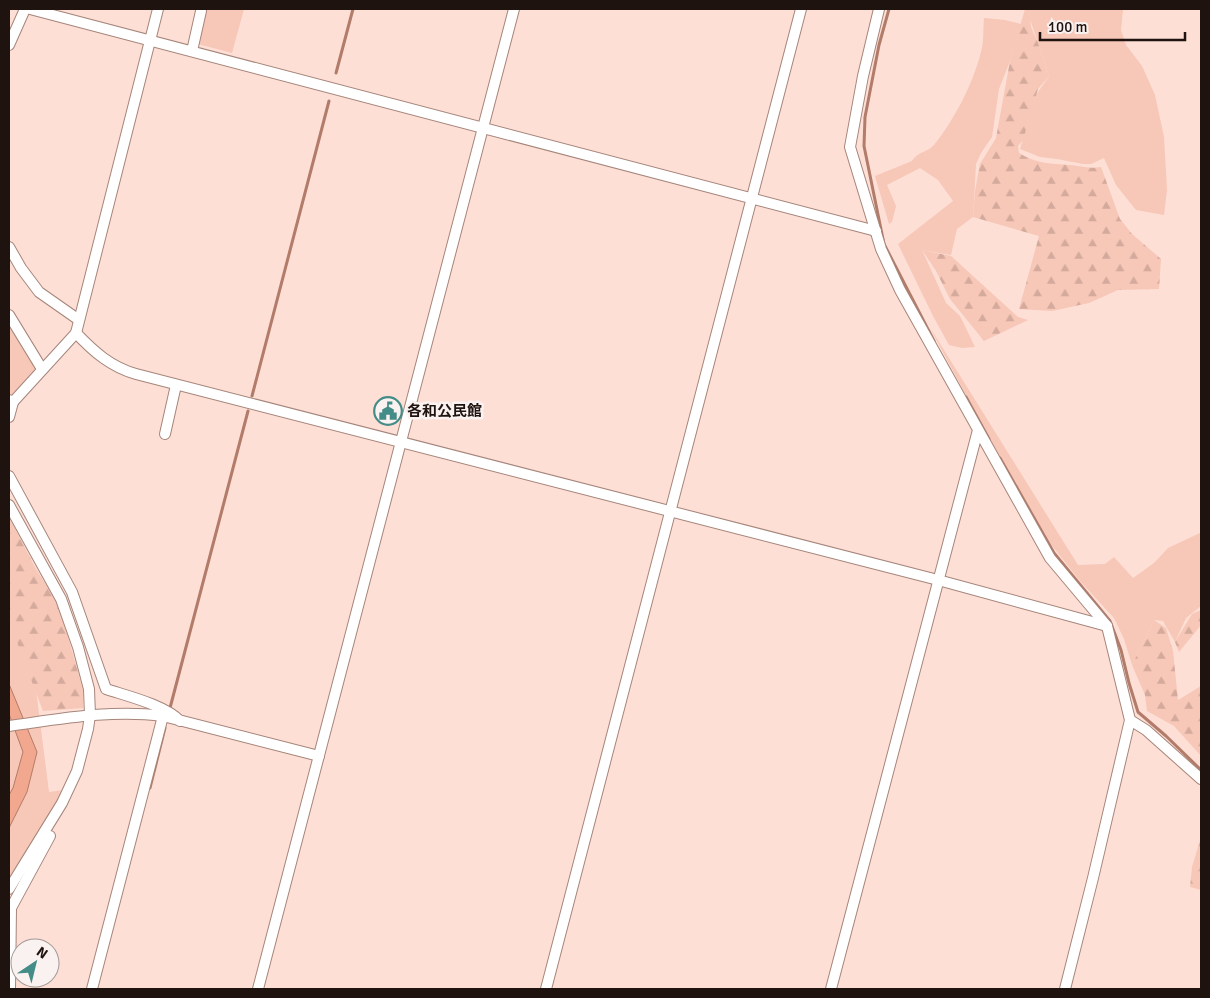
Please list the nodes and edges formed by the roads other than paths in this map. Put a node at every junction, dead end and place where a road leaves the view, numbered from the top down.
1 (32, 9) edge
2 (158, 9) edge
3 (514, 9) edge
4 (801, 9) edge
5 (879, 9) edge
6 (201, 11) dead end
7 (150, 40) junction
8 (9, 45) edge
9 (192, 51) junction
10 (483, 128) junction
11 (750, 198) junction
12 (876, 230) junction
13 (9, 247) edge
14 (9, 315) edge
15 (79, 320) junction
16 (76, 333) junction
17 (42, 370) junction
18 (176, 385) junction
19 (11, 401) edge
20 (9, 417) edge
21 (978, 430) junction
22 (165, 434) dead end
23 (400, 443) junction
24 (9, 476) edge
25 (9, 487) edge
26 (9, 505) edge
27 (670, 513) junction
28 (42, 566) junction
29 (938, 580) junction
30 (1107, 626) junction
31 (88, 715) junction
32 (163, 716) junction
33 (1130, 720) junction
34 (180, 721) junction
35 (9, 726) edge
36 (319, 756) junction
37 (1201, 778) edge
38 (62, 803) junction
39 (9, 889) edge
40 (10, 989) edge
41 (92, 989) edge
42 (258, 989) edge
43 (546, 989) edge
44 (831, 989) edge
45 (1065, 989) edge

1 - 7 street
1 - 8 street
2 - 7 street
3 - 10 street
4 - 11 street
5 - 12 street
6 - 9 street
7 - 9 street
7 - 15 street
9 - 10 street
10 - 11 street
10 - 23 street
11 - 12 street
11 - 27 street
12 - 21 street
13 - 15 street
14 - 17 street
15 - 16 street
16 - 17 street
16 - 18 street
17 - 19 street
18 - 22 street
18 - 23 street
19 - 20 street
21 - 29 street
21 - 30 street
23 - 27 street
23 - 36 street
24 - 34 street
25 - 28 street
26 - 28 street
27 - 29 street
27 - 43 street
28 - 31 street
29 - 30 street
29 - 44 street
30 - 33 street
31 - 32 street
31 - 35 street
31 - 38 street
32 - 34 street
32 - 41 street
33 - 37 street
33 - 45 street
34 - 36 street
36 - 42 street
38 - 39 street
38 - 40 street

